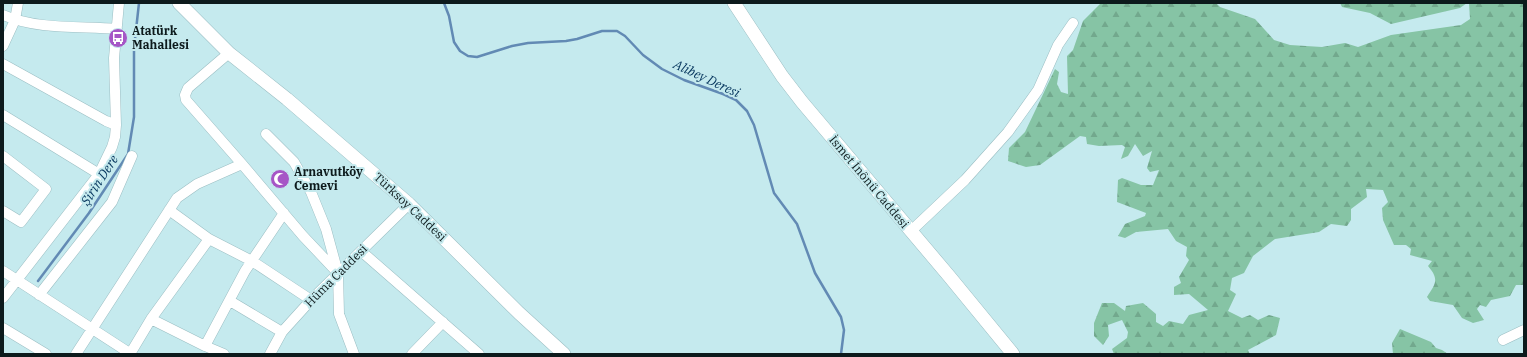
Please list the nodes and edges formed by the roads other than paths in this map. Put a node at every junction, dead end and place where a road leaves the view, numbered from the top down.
1 (18, 3) edge
2 (119, 3) edge
3 (179, 3) edge
4 (734, 3) edge
5 (3, 15) edge
6 (15, 20) junction
7 (1073, 24) dead end
8 (117, 29) junction
9 (3, 45) edge
10 (229, 53) junction
11 (3, 64) edge
12 (3, 115) edge
13 (116, 125) junction
14 (266, 134) dead end
15 (3, 156) edge
16 (132, 156) dead end
17 (242, 164) junction
18 (99, 174) junction
19 (409, 204) junction
20 (169, 210) junction
21 (3, 211) edge
22 (284, 212) junction
23 (911, 231) junction
24 (209, 239) junction
25 (361, 251) junction
26 (252, 261) junction
27 (3, 271) edge
28 (338, 273) junction
29 (17, 280) junction
30 (39, 295) junction
31 (3, 298) edge
32 (311, 300) junction
33 (230, 301) junction
34 (151, 319) junction
35 (443, 322) junction
36 (3, 328) edge
37 (91, 329) junction
38 (1524, 330) edge
39 (282, 332) junction
40 (1503, 340) dead end
41 (205, 346) junction
42 (46, 354) edge
43 (76, 354) edge
44 (130, 354) edge
45 (224, 354) edge
46 (270, 354) edge
47 (354, 354) edge
48 (412, 354) edge
49 (479, 354) edge
50 (564, 354) edge
51 (1013, 354) edge

1 - 6 street
2 - 8 street
3 - 10 main road, Türksoy Caddesi
4 - 23 main road, İsmet İnönü Caddesi
5 - 6 street
6 - 8 street
6 - 9 street
7 - 23 street
8 - 13 street
10 - 17 street
10 - 19 main road, Türksoy Caddesi
11 - 13 street
12 - 18 street
13 - 18 street
14 - 28 street
15 - 21 street
16 - 30 street
17 - 20 street
17 - 22 street
18 - 29 street
19 - 25 street, Hüma Caddesi
19 - 50 main road, Türksoy Caddesi
20 - 24 street
20 - 37 street
22 - 26 street
22 - 28 street
23 - 51 main road, İsmet İnönü Caddesi
24 - 26 street
24 - 34 street
25 - 28 street, Hüma Caddesi
25 - 35 street
26 - 32 street
26 - 33 street
27 - 29 street
28 - 32 street, Hüma Caddesi
28 - 47 street
29 - 30 street
29 - 31 street
30 - 37 street
32 - 39 street, Hüma Caddesi
33 - 39 street
33 - 41 street
34 - 41 street
34 - 44 street
35 - 48 street
35 - 49 street
36 - 42 street
37 - 43 street
37 - 44 street
38 - 40 street
39 - 46 street, Hüma Caddesi
41 - 45 street

